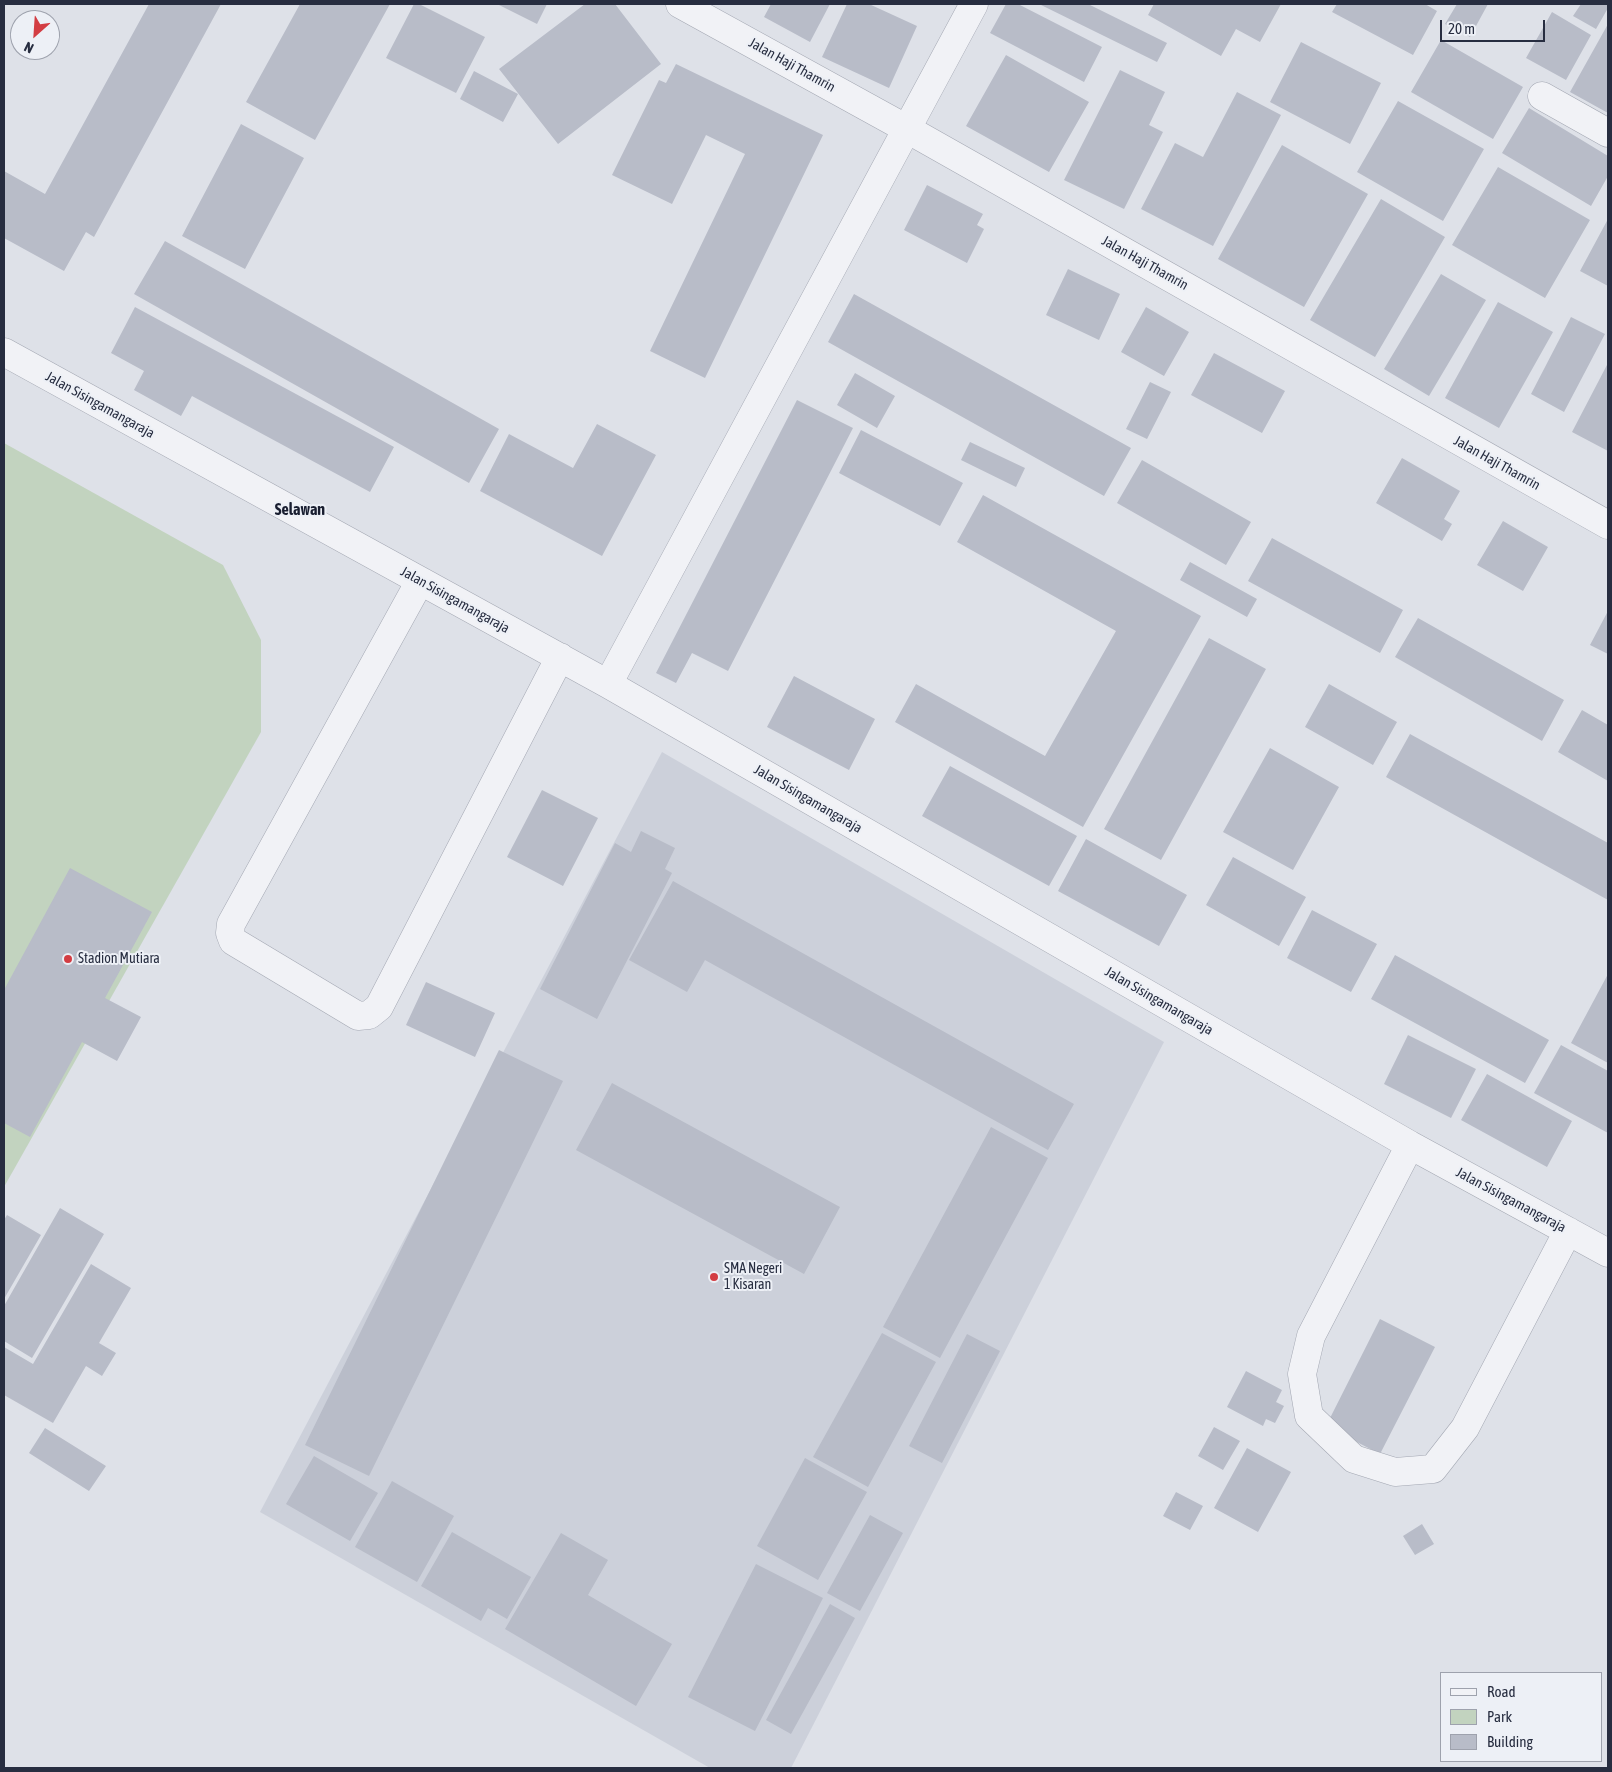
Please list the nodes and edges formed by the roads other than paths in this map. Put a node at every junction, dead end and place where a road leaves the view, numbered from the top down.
1 (680, 4) edge
2 (974, 4) edge
3 (1542, 96) dead end
4 (907, 129) junction
5 (1608, 133) edge
6 (4, 352) edge
7 (1608, 525) edge
8 (420, 580) junction
9 (560, 657) junction
10 (608, 684) junction
11 (1410, 1145) junction
12 (1568, 1231) junction
13 (1608, 1252) edge

1 - 4 street, Jalan Haji Thamrin
2 - 4 street
3 - 5 street
4 - 7 street, Jalan Haji Thamrin
4 - 10 street
6 - 8 street, Jalan Sisingamangaraja
8 - 9 street, Jalan Sisingamangaraja
8 - 9 street
9 - 10 street, Jalan Sisingamangaraja
10 - 11 street, Jalan Sisingamangaraja
11 - 12 street, Jalan Sisingamangaraja
11 - 12 street
12 - 13 street, Jalan Sisingamangaraja

